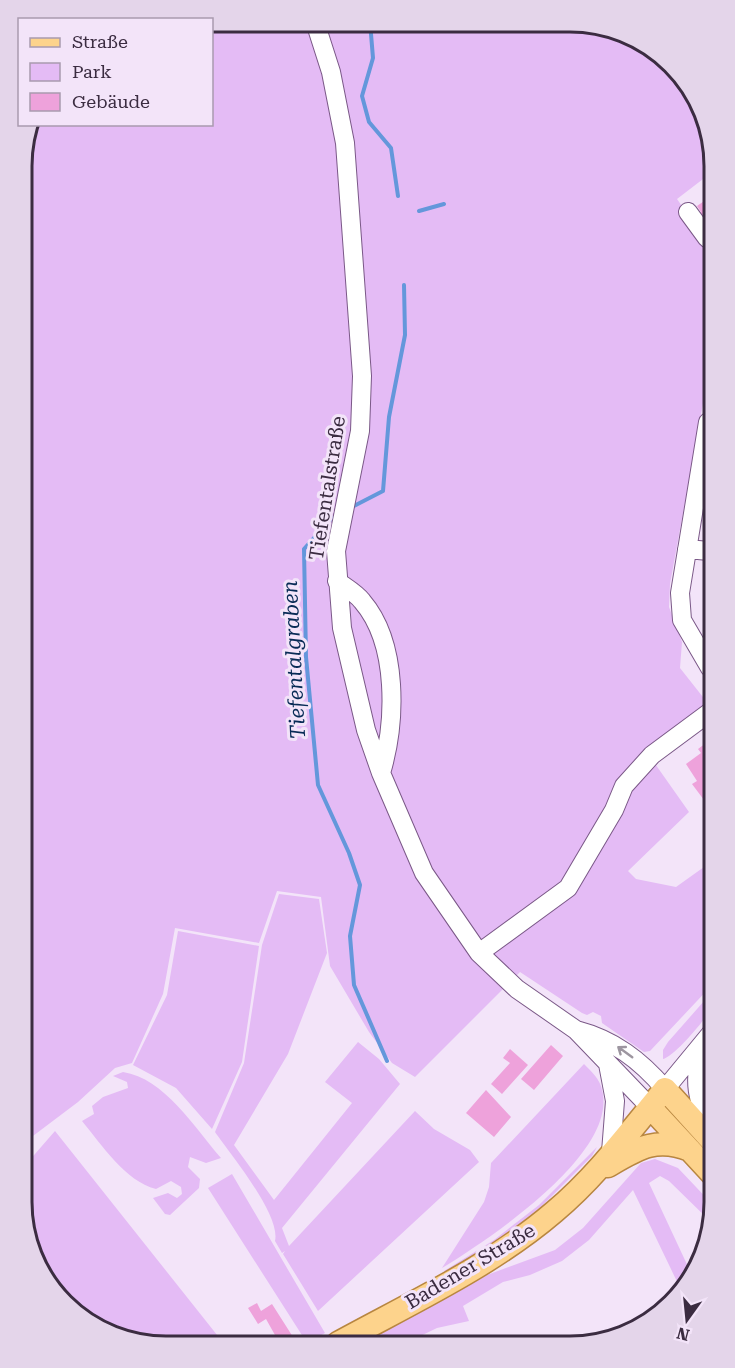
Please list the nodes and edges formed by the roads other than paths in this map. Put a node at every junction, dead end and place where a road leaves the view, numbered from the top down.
1 (319, 32) edge
2 (688, 212) dead end
3 (704, 234) edge
4 (704, 448) edge
5 (687, 549) junction
6 (704, 551) edge
7 (337, 581) junction
8 (704, 657) edge
9 (703, 717) edge
10 (381, 774) junction
11 (479, 953) junction
12 (576, 1030) junction
13 (703, 1043) edge
14 (703, 1051) edge
15 (608, 1064) junction
16 (658, 1098) junction
17 (703, 1112) edge
18 (703, 1133) edge
19 (690, 1150) junction
20 (611, 1152) junction
21 (703, 1164) edge
22 (592, 1174) junction
23 (350, 1336) edge

1 - 7 street, Tiefentalstraße
2 - 3 street
4 - 5 street
5 - 6 street
5 - 8 street
7 - 10 street, Tiefentalstraße
7 - 10 street
9 - 11 street
10 - 11 street, Tiefentalstraße
11 - 12 street, Tiefentalstraße
12 - 15 street, Tiefentalstraße
16 -> 12 street, Tiefentalstraße
13 - 16 street
14 - 17 street
15 - 16 street, Tiefentalstraße
15 - 20 street
16 - 18 main road
16 - 19 main road
16 - 20 main road, Badener Straße
19 - 21 main road
19 - 22 main road, Badener Straße
20 - 22 main road, Badener Straße
22 - 23 main road, Badener Straße

